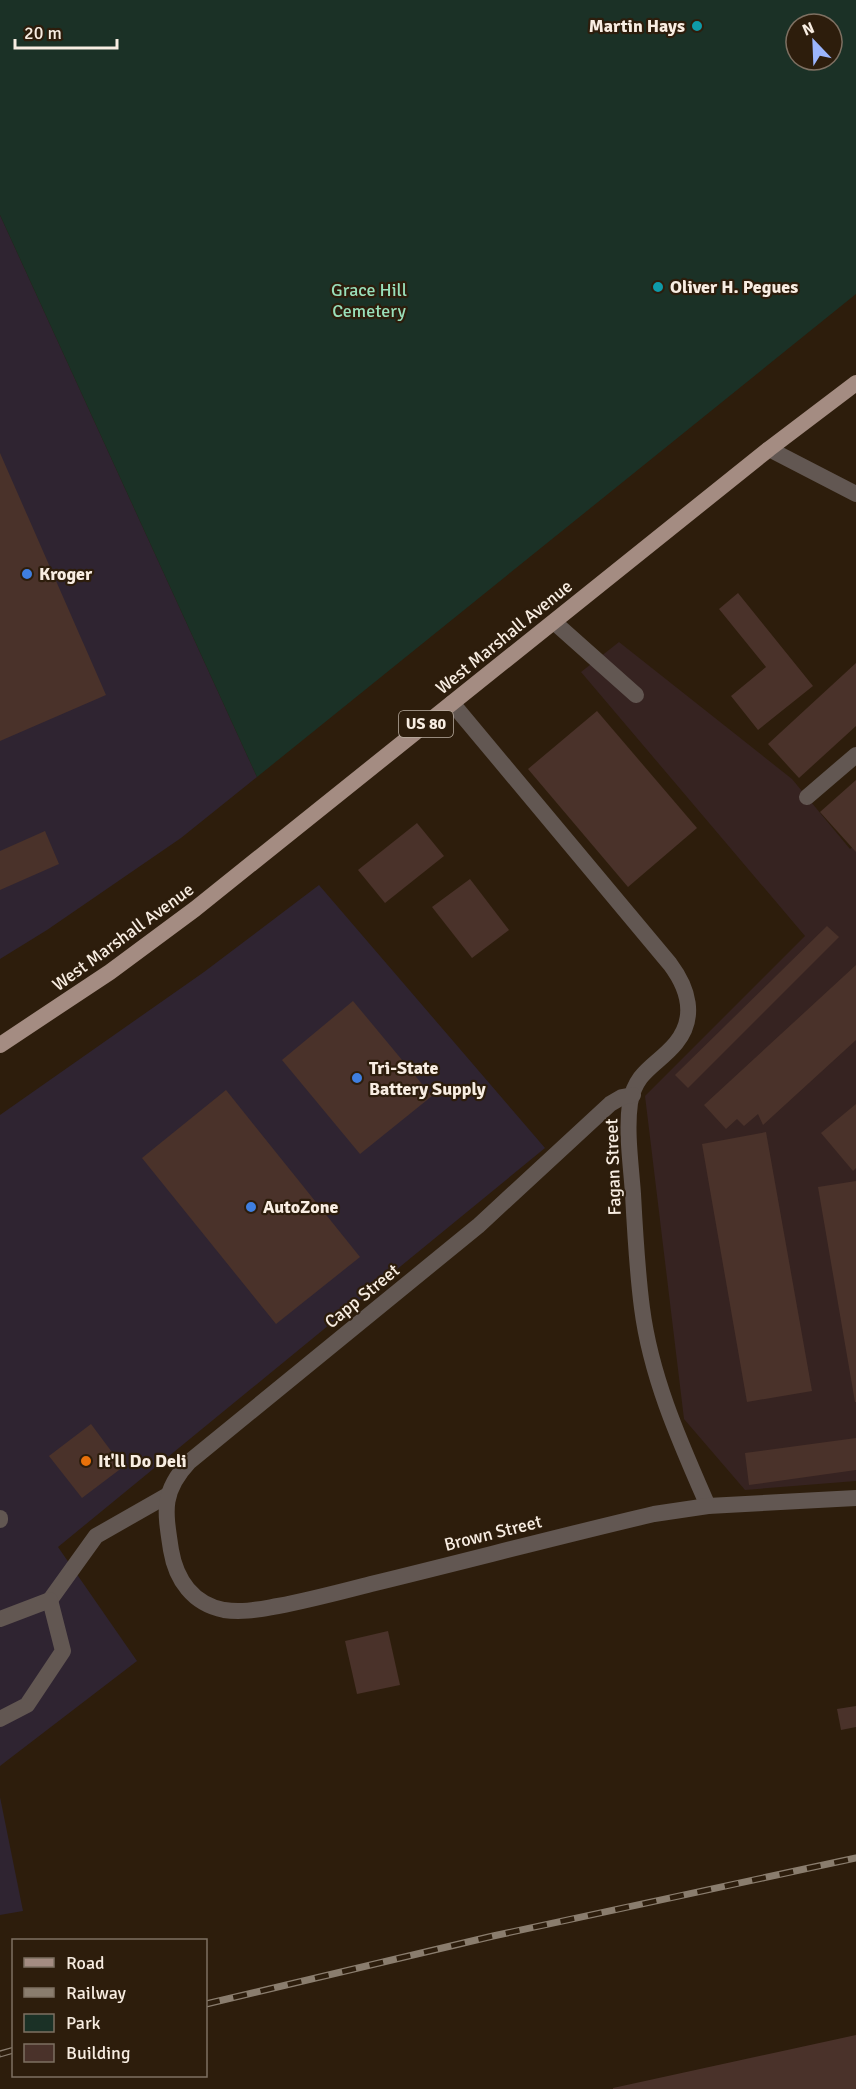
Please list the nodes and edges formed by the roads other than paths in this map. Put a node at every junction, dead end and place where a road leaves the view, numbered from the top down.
1 (856, 383) edge
2 (769, 449) junction
3 (856, 494) edge
4 (554, 622) junction
5 (636, 695) dead end
6 (452, 703) junction
7 (856, 755) edge
8 (807, 797) dead end
9 (0, 1045) edge
10 (633, 1095) junction
11 (168, 1495) junction
12 (856, 1498) edge
13 (708, 1506) junction
14 (172, 1554) joint
15 (50, 1600) junction
16 (0, 1618) edge
17 (0, 1719) edge

1 - 2 main road, West Marshall Avenue / US 80
2 - 3 street
2 - 4 main road, West Marshall Avenue / US 80
4 - 5 street
4 - 6 main road, West Marshall Avenue / US 80
6 - 9 main road, West Marshall Avenue / US 80
6 - 10 street, Fagan Street
7 - 8 street
10 - 11 street, Capp Street
10 - 13 street, Fagan Street
11 - 14 street, Capp Street
11 - 15 street
12 - 13 street, Brown Street
13 - 14 street, Brown Street
15 - 16 street
15 - 17 street

